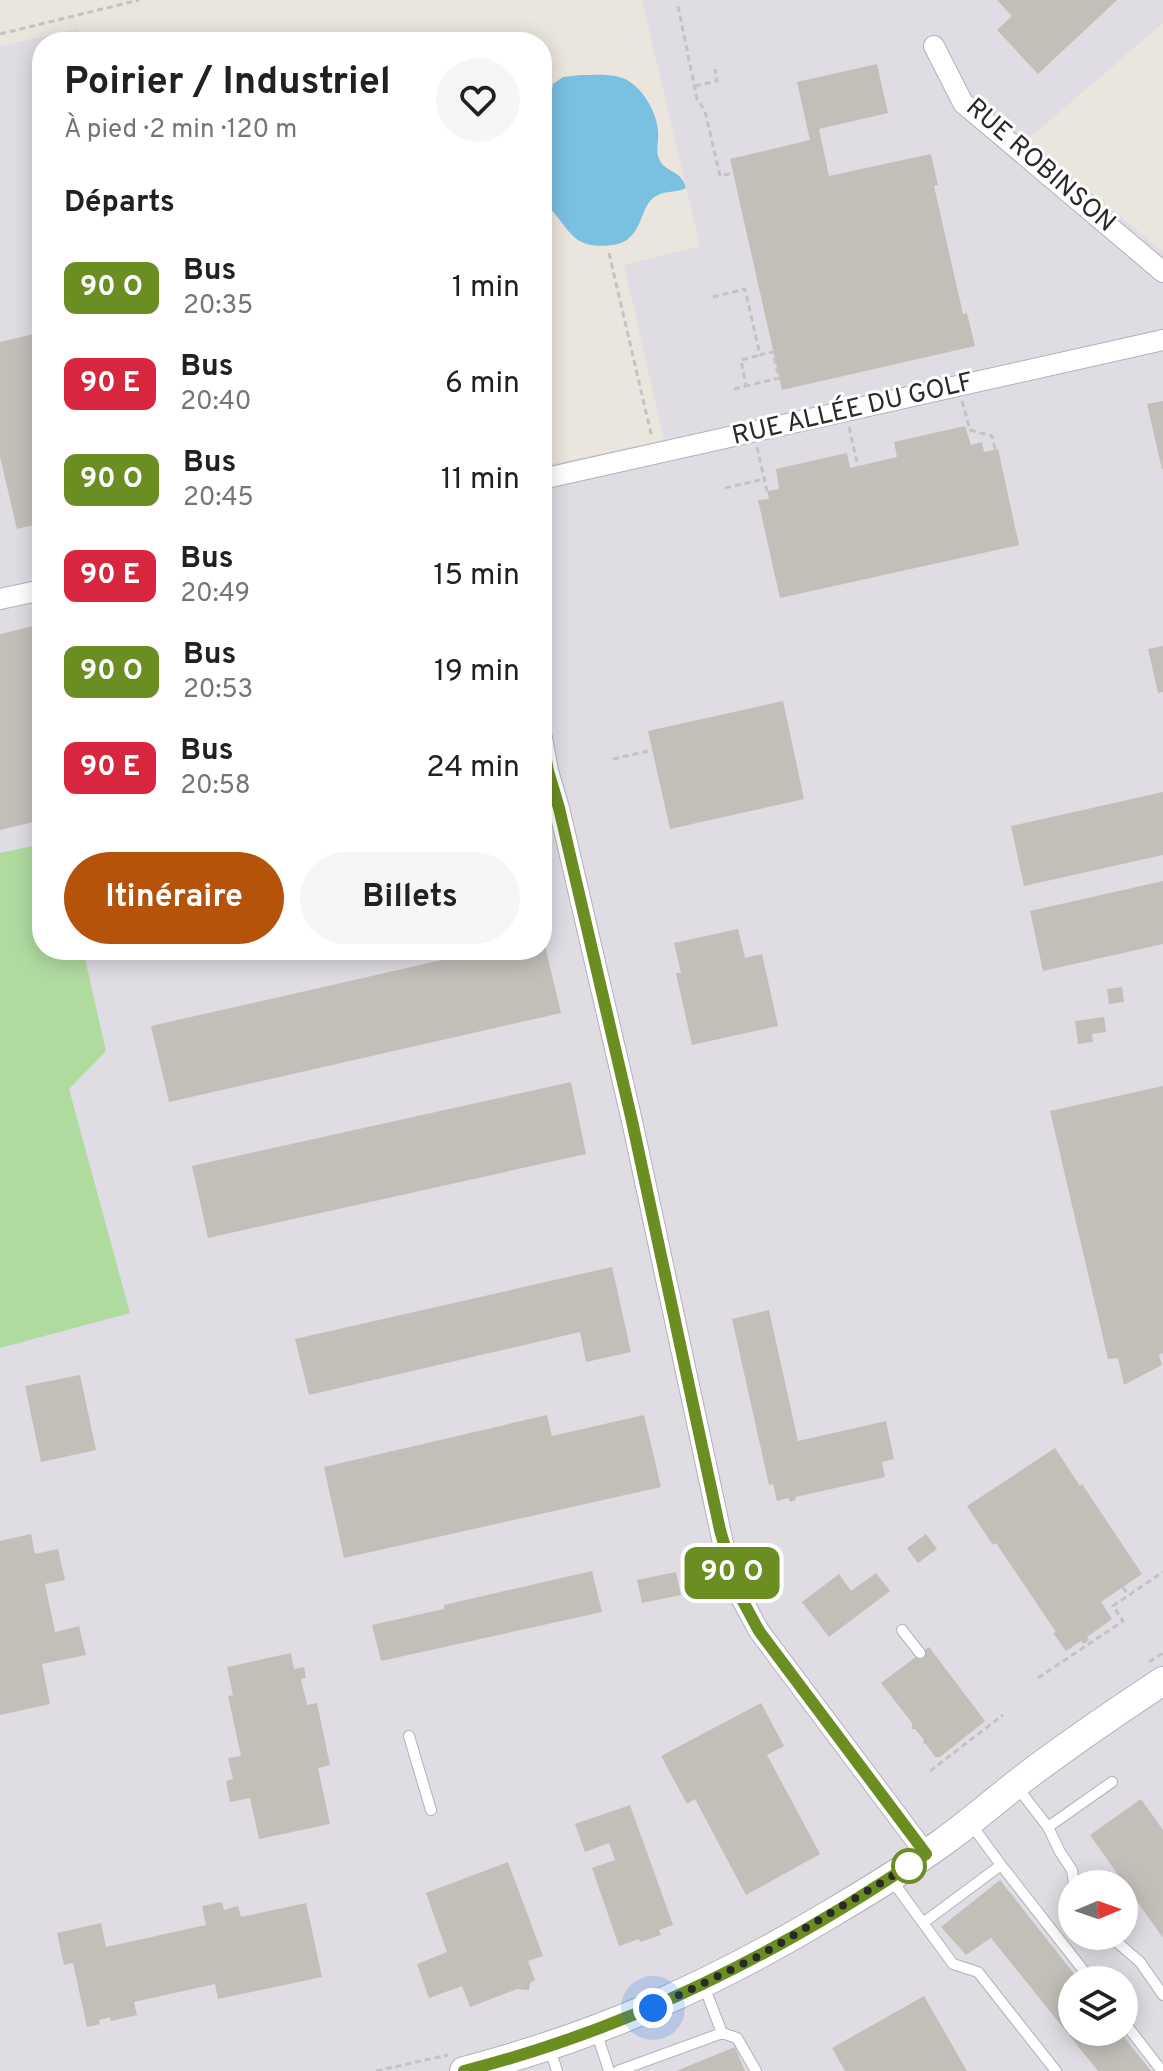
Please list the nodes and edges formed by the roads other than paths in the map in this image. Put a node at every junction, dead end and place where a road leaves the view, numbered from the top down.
1 (934, 46) dead end
2 (1163, 272) edge
3 (1163, 340) edge
4 (552, 477) edge
5 (32, 592) edge
6 (0, 599) edge
7 (552, 811) edge
8 (902, 1630) dead end
9 (920, 1653) dead end
10 (1163, 1681) edge
11 (409, 1736) dead end
12 (1112, 1782) dead end
13 (1015, 1785) junction
14 (431, 1810) dead end
15 (969, 1822) junction
16 (1048, 1827) junction
17 (926, 1854) junction
18 (1001, 1865) junction
19 (1072, 1870) edge
20 (890, 1878) junction
21 (923, 1923) junction
22 (1126, 1950) edge
23 (1080, 1966) edge
24 (703, 1984) junction
25 (1163, 1995) edge
26 (593, 2032) junction
27 (722, 2033) junction
28 (1138, 2040) edge
29 (553, 2059) edge
30 (458, 2063) edge
31 (609, 2071) edge
32 (618, 2071) edge
33 (756, 2071) edge
34 (1056, 2071) edge
35 (1162, 2071) edge

1 - 2 street, RUE ROBINSON
3 - 4 street, RUE ALLÉE DU GOLF
5 - 6 street
7 - 17 street
8 - 9 lane
10 - 13 street
11 - 14 lane
12 - 16 lane
13 - 15 street
13 - 16 lane
15 - 17 street
15 - 18 lane
16 - 19 lane
17 - 20 street
18 - 21 lane
18 - 23 lane
20 - 21 lane
20 - 24 street
21 - 34 lane
22 - 25 lane
24 - 26 street
24 - 27 lane
26 - 29 street
26 - 31 lane
27 - 32 lane
27 - 33 lane
28 - 35 lane
29 - 30 street

